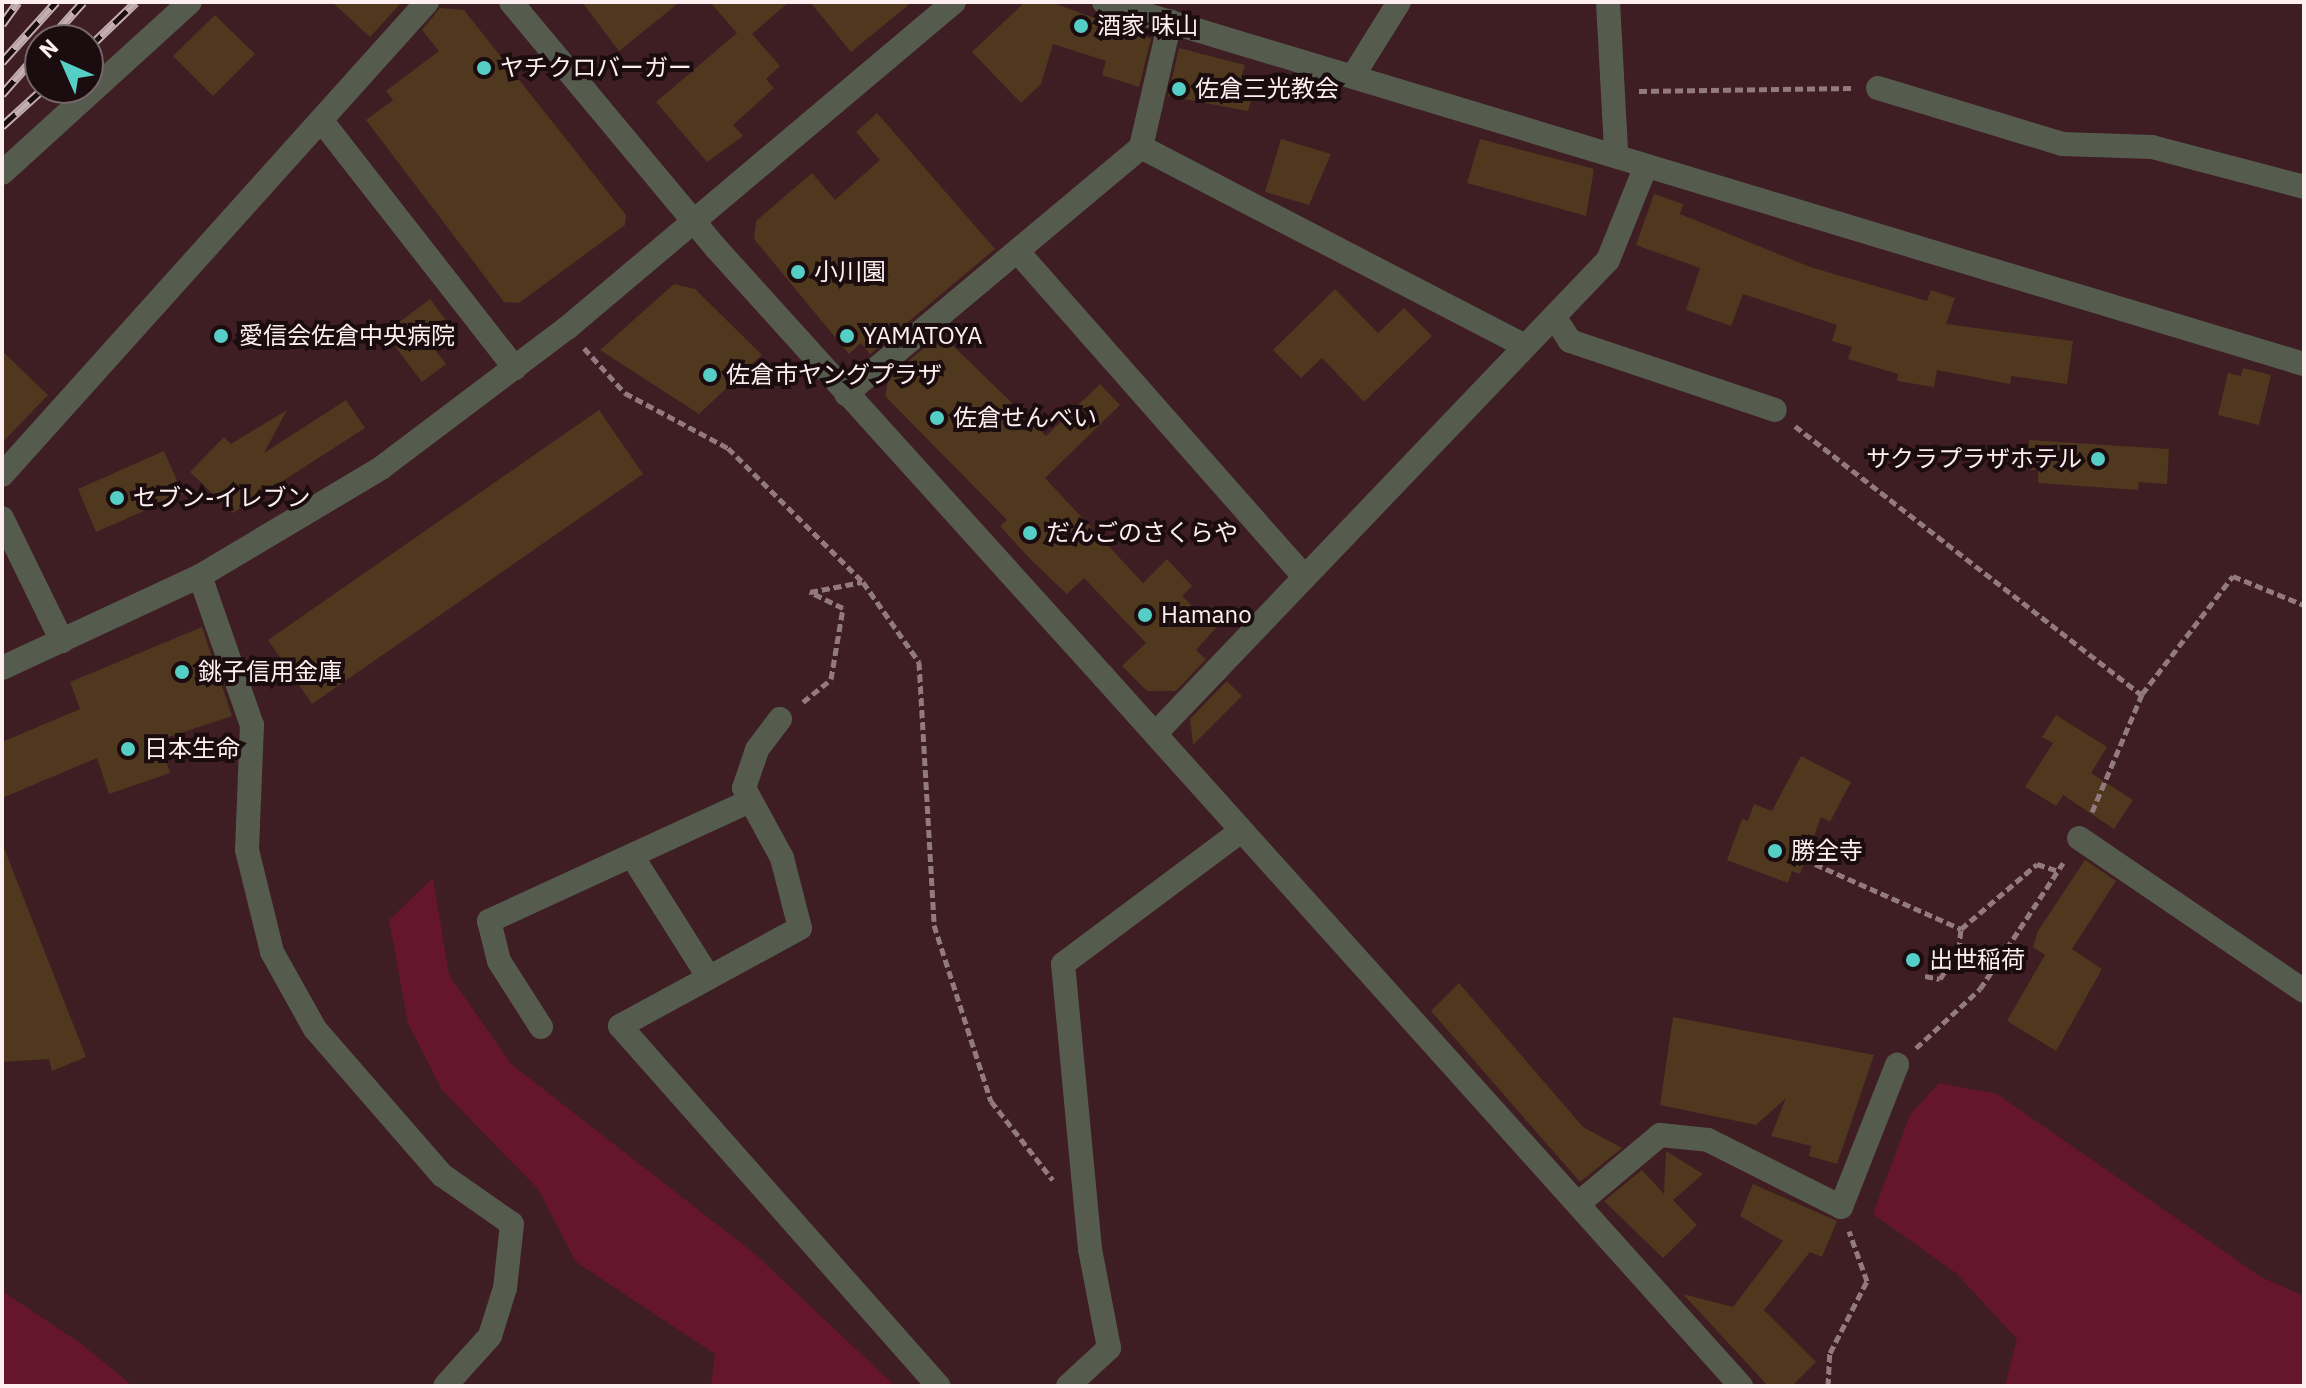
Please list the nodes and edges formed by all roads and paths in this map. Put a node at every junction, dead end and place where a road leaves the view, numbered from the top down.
1 (190, 2) edge
2 (427, 2) edge
3 (511, 2) edge
4 (954, 2) edge
5 (1104, 2) edge
6 (1399, 2) edge
7 (1608, 2) edge
8 (1170, 21) junction
9 (1353, 76) junction
10 (1878, 88) joint
11 (1612, 91) junction
12 (321, 120) junction
13 (1141, 147) junction
14 (1616, 152) junction
15 (1646, 166) junction
16 (2, 173) edge
17 (2304, 187) edge
18 (693, 223) junction
19 (1018, 252) junction
20 (1555, 318) junction
21 (567, 328) junction
22 (1521, 344) junction
23 (2304, 364) edge
24 (515, 368) junction
25 (846, 394) junction
26 (1775, 410) joint
27 (2, 475) edge
28 (2, 518) edge
29 (1302, 574) junction
30 (200, 576) junction
31 (863, 582) junction
32 (2304, 605) edge
33 (62, 641) junction
34 (2, 668) edge
35 (2142, 694) junction
36 (780, 719) joint
37 (1156, 733) junction
38 (748, 802) junction
39 (1241, 831) junction
40 (2079, 838) junction
41 (632, 856) junction
42 (1815, 864) dead end
43 (2058, 871) junction
44 (1961, 929) junction
45 (1925, 976) dead end
46 (709, 978) junction
47 (2304, 991) edge
48 (541, 1027) dead end
49 (1897, 1065) joint
50 (1059, 1187) dead end
51 (1579, 1203) junction
52 (1841, 1207) junction
53 (445, 1386) edge
54 (939, 1386) edge
55 (1068, 1386) edge
56 (1741, 1386) edge
57 (1828, 1386) edge

1 - 16 street
2 - 12 street
3 - 18 street
4 - 18 street
5 - 8 street
6 - 9 street
7 - 11 street
8 - 9 street
8 - 13 street
9 - 14 street
10 - 11 path
10 - 17 street
11 - 14 street
12 - 24 street
12 - 27 street
13 - 19 street
13 - 22 street
14 - 15 street
15 - 20 street
15 - 23 street
18 - 21 street
18 - 25 street
19 - 25 street
19 - 29 street
20 - 22 street
20 - 26 street
21 - 24 street
21 - 31 path
22 - 29 street
24 - 30 street
25 - 37 street
26 - 35 path
28 - 33 street
29 - 37 street
30 - 33 street
30 - 53 street
31 - 36 path
31 - 50 path
32 - 35 path
33 - 34 street
35 - 40 path
36 - 38 street
37 - 39 street
38 - 41 street
38 - 46 street
39 - 51 street
39 - 55 street
40 - 43 path
40 - 47 street
41 - 46 street
41 - 48 street
42 - 44 path
43 - 44 path
43 - 49 path
44 - 45 path
46 - 54 street
49 - 52 street
51 - 52 street
51 - 56 street
52 - 57 path

